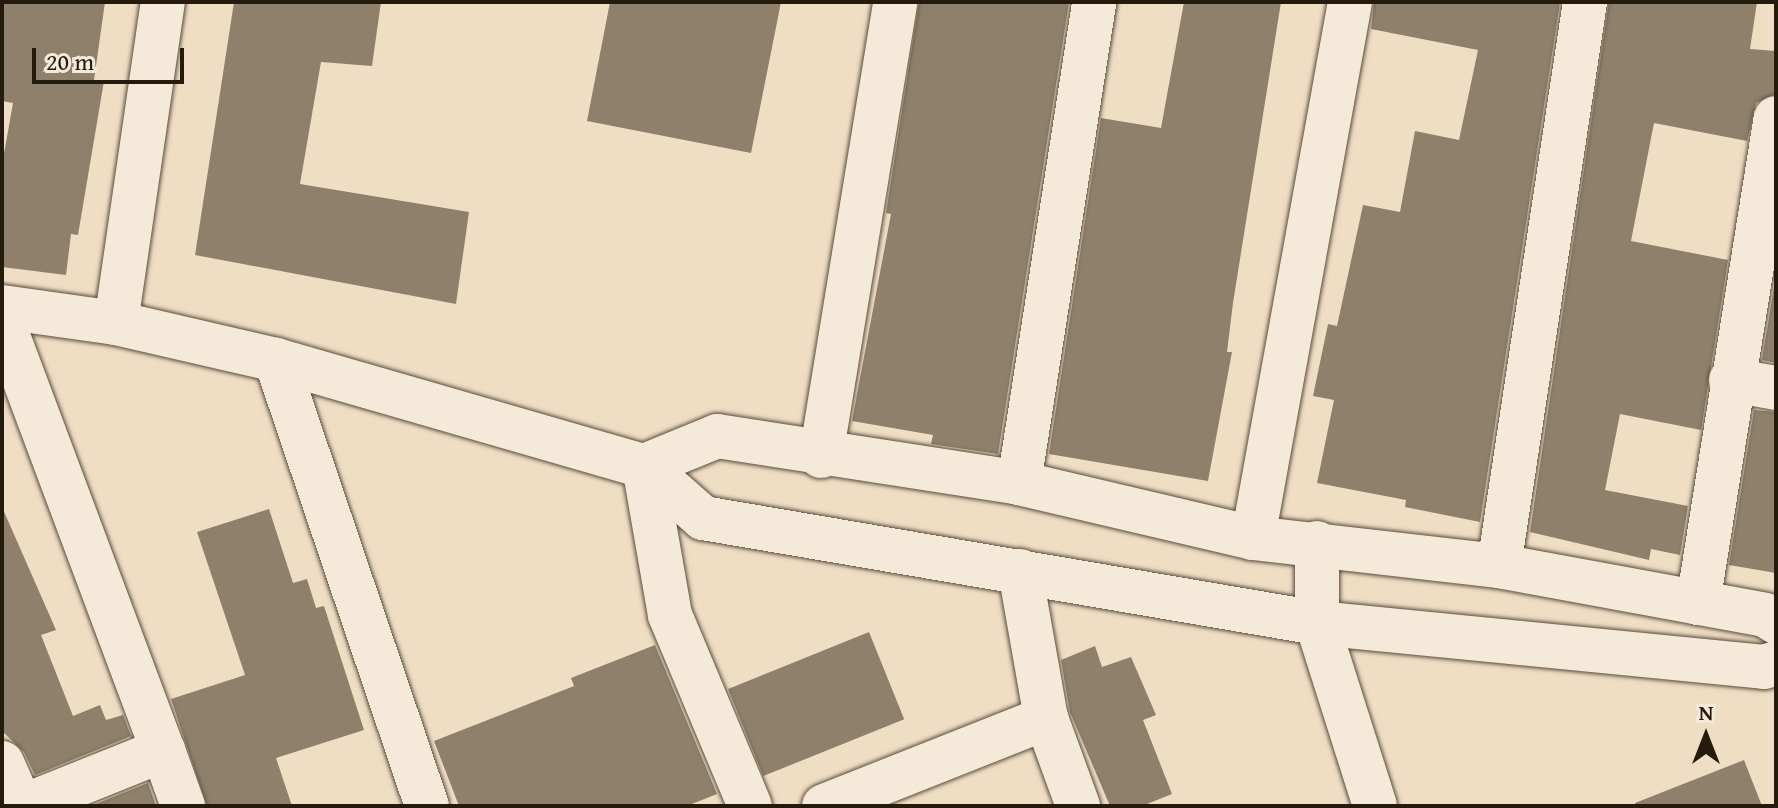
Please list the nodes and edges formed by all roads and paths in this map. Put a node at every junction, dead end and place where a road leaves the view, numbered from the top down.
1 (163, 2) edge
2 (895, 2) edge
3 (1094, 2) edge
4 (1350, 2) edge
5 (1585, 2) edge
6 (1776, 118) edge
7 (1772, 173) edge
8 (2, 307) edge
9 (2, 320) edge
10 (116, 323) junction
11 (276, 360) junction
12 (1731, 380) junction
13 (1776, 388) edge
14 (821, 456) junction
15 (644, 466) junction
16 (1019, 483) junction
17 (1253, 538) junction
18 (1317, 543) junction
19 (1499, 566) junction
20 (1020, 571) junction
21 (1698, 603) junction
22 (1776, 622) edge
23 (1317, 623) junction
24 (1776, 663) edge
25 (1046, 718) junction
26 (163, 750) junction
27 (2, 763) edge
28 (22, 806) edge
29 (183, 806) edge
30 (427, 806) edge
31 (750, 806) edge
32 (824, 806) edge
33 (1078, 806) edge
34 (1375, 806) edge

1 - 10 street
2 - 14 street
3 - 16 street
4 - 17 street
5 - 19 street
6 - 7 street
7 - 12 street
8 - 10 street
9 - 26 street
10 - 11 street
11 - 15 street
11 - 30 street
12 - 13 street
12 - 21 street
14 - 15 street
14 - 16 street
15 - 20 street
15 - 31 street
16 - 17 street
17 - 18 street
18 - 19 street
18 - 23 street
19 - 21 street
20 - 23 street
20 - 25 street
21 - 22 street
23 - 24 street
23 - 34 street
25 - 32 street
25 - 33 street
26 - 28 street
26 - 29 street
27 - 28 street

